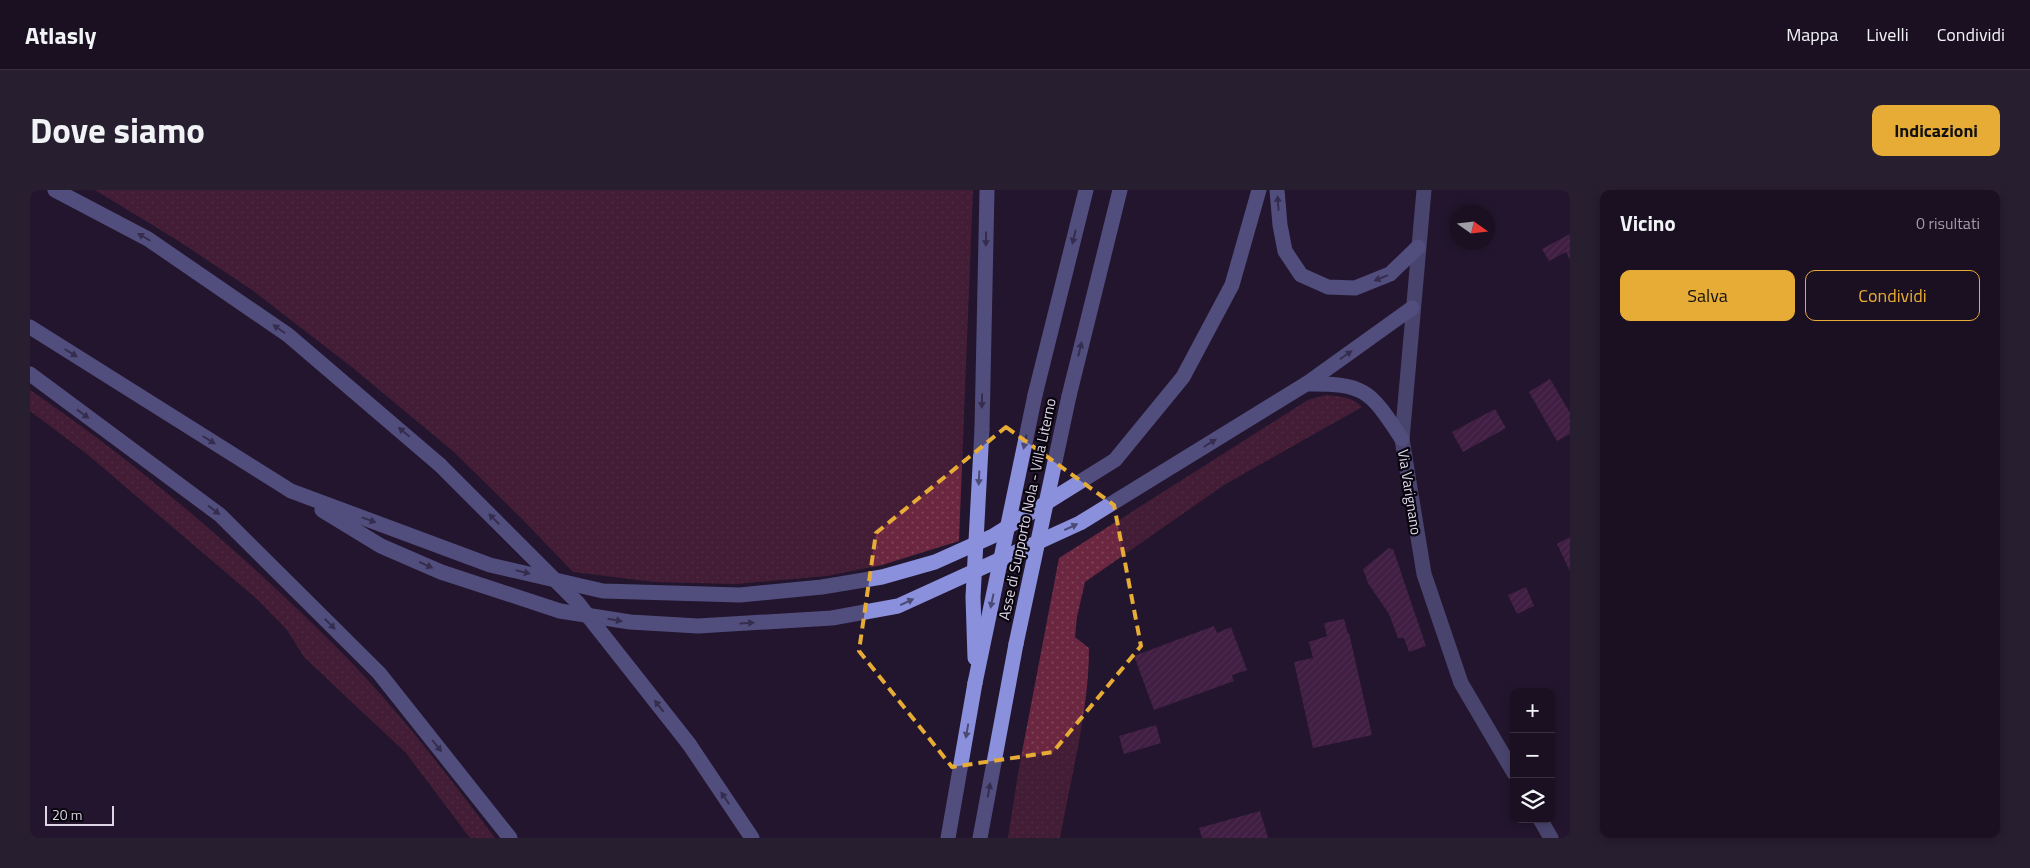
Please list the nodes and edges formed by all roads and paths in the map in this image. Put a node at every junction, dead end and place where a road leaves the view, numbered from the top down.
1 (55, 190) edge
2 (987, 190) edge
3 (1086, 190) edge
4 (1120, 190) edge
5 (1259, 190) edge
6 (1277, 190) edge
7 (1424, 190) edge
8 (1418, 247) junction
9 (1412, 308) junction
10 (30, 327) edge
11 (30, 374) edge
12 (1306, 384) junction
13 (1402, 439) junction
14 (291, 491) junction
15 (975, 683) junction
16 (1510, 767) edge
17 (1542, 823) edge
18 (510, 838) edge
19 (752, 838) edge
20 (948, 838) edge
21 (980, 838) edge
22 (1551, 838) edge

19 -> 1 highway, bridge
2 -> 15 highway, bridge
3 -> 15 highway, Asse di Supporto Nola - Villa Literno, bridge
21 -> 4 highway, Asse di Supporto Nola - Villa Literno, bridge
14 -> 5 highway
8 -> 6 highway
7 - 8 main road, Via Varignano
8 - 9 main road, Via Varignano
12 -> 9 highway
9 - 13 main road, Via Varignano
10 -> 14 highway
11 -> 18 highway
12 - 13 highway
14 -> 12 highway
13 - 16 main road, Via Varignano
15 -> 20 highway, Asse di Supporto Nola - Villa Literno
17 - 22 main road

